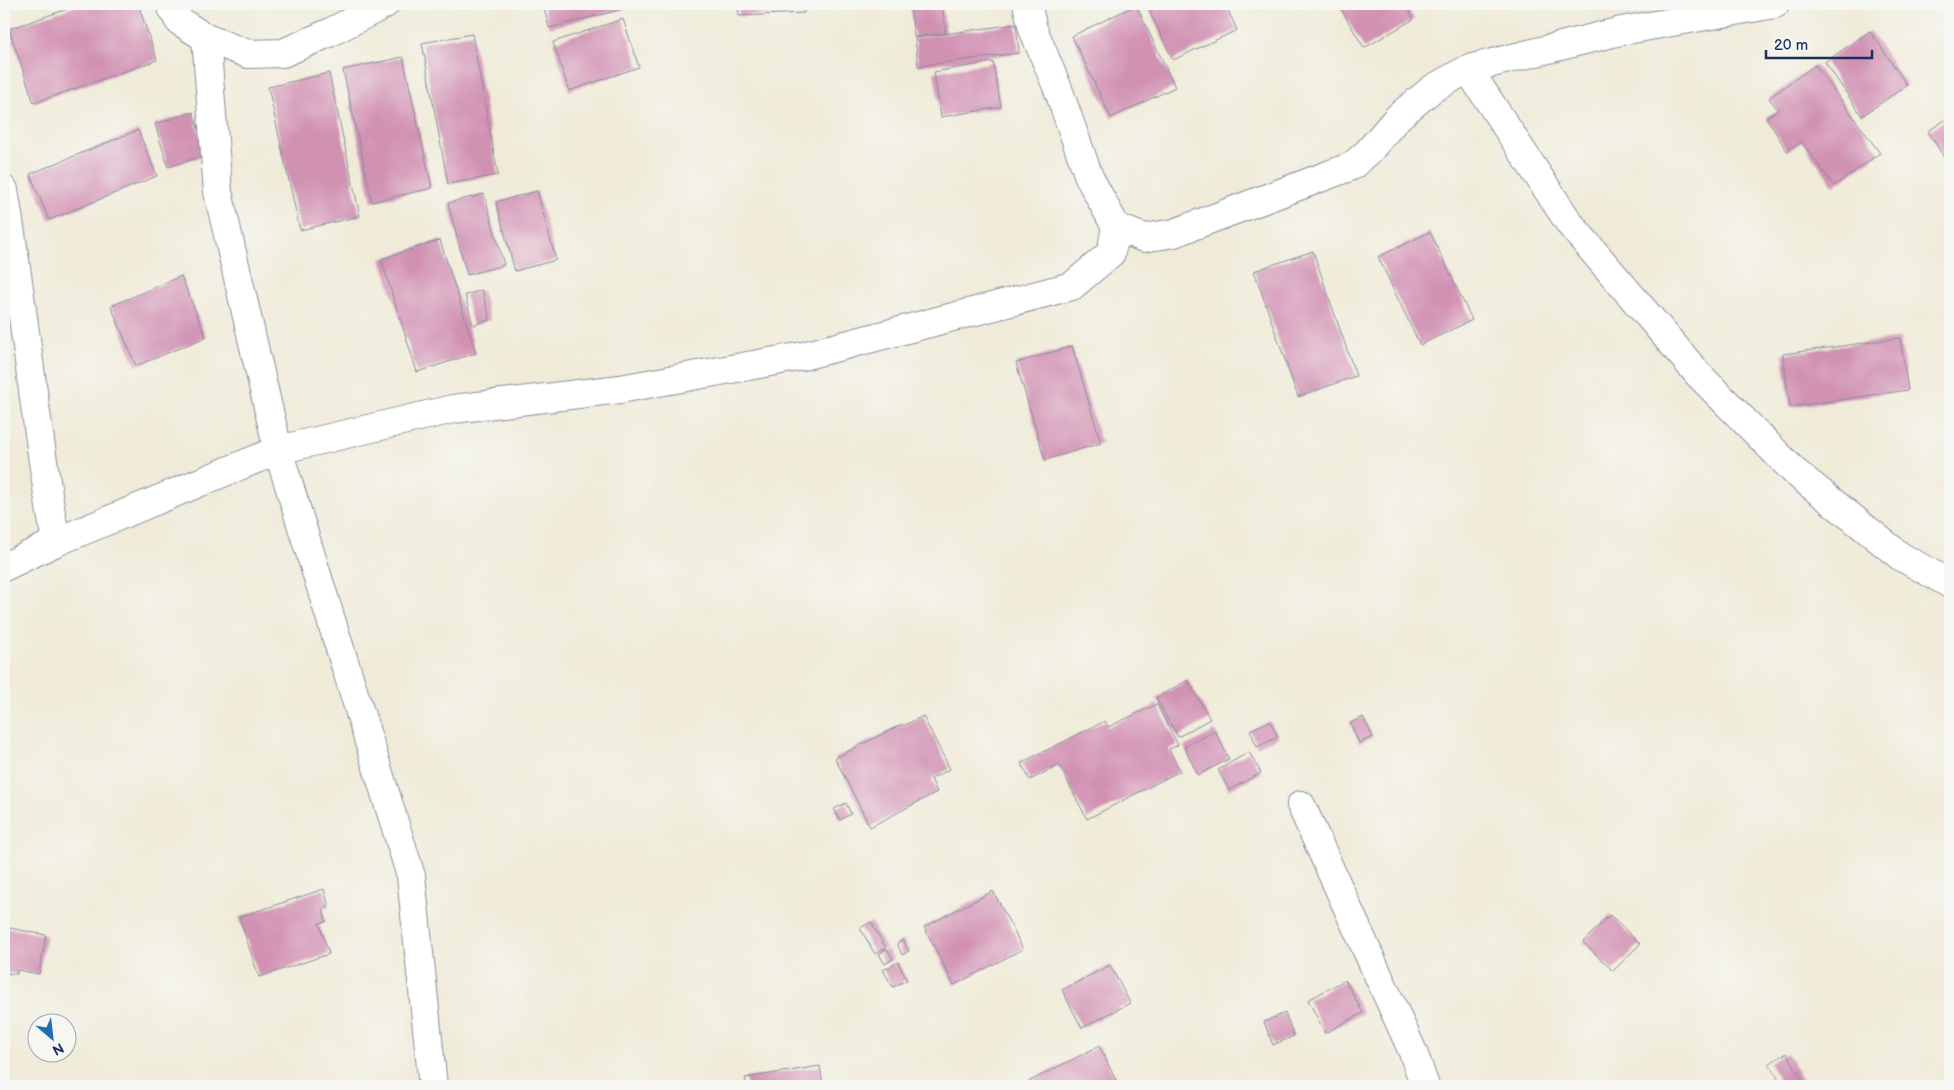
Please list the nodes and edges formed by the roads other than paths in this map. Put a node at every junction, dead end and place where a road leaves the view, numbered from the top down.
1 (170, 4) edge
2 (385, 4) edge
3 (1027, 4) edge
4 (1774, 4) edge
5 (206, 38) junction
6 (1468, 69) junction
7 (4, 190) edge
8 (1116, 227) junction
9 (278, 450) junction
10 (56, 542) junction
11 (4, 567) edge
12 (1950, 584) edge
13 (1301, 805) dead end
14 (434, 1086) edge
15 (1425, 1086) edge

1 - 5 street
2 - 5 street
3 - 8 street
4 - 6 street
5 - 9 street
6 - 8 street
6 - 12 street
7 - 10 street
8 - 9 street
9 - 10 street
9 - 14 street
10 - 11 street
13 - 15 street

